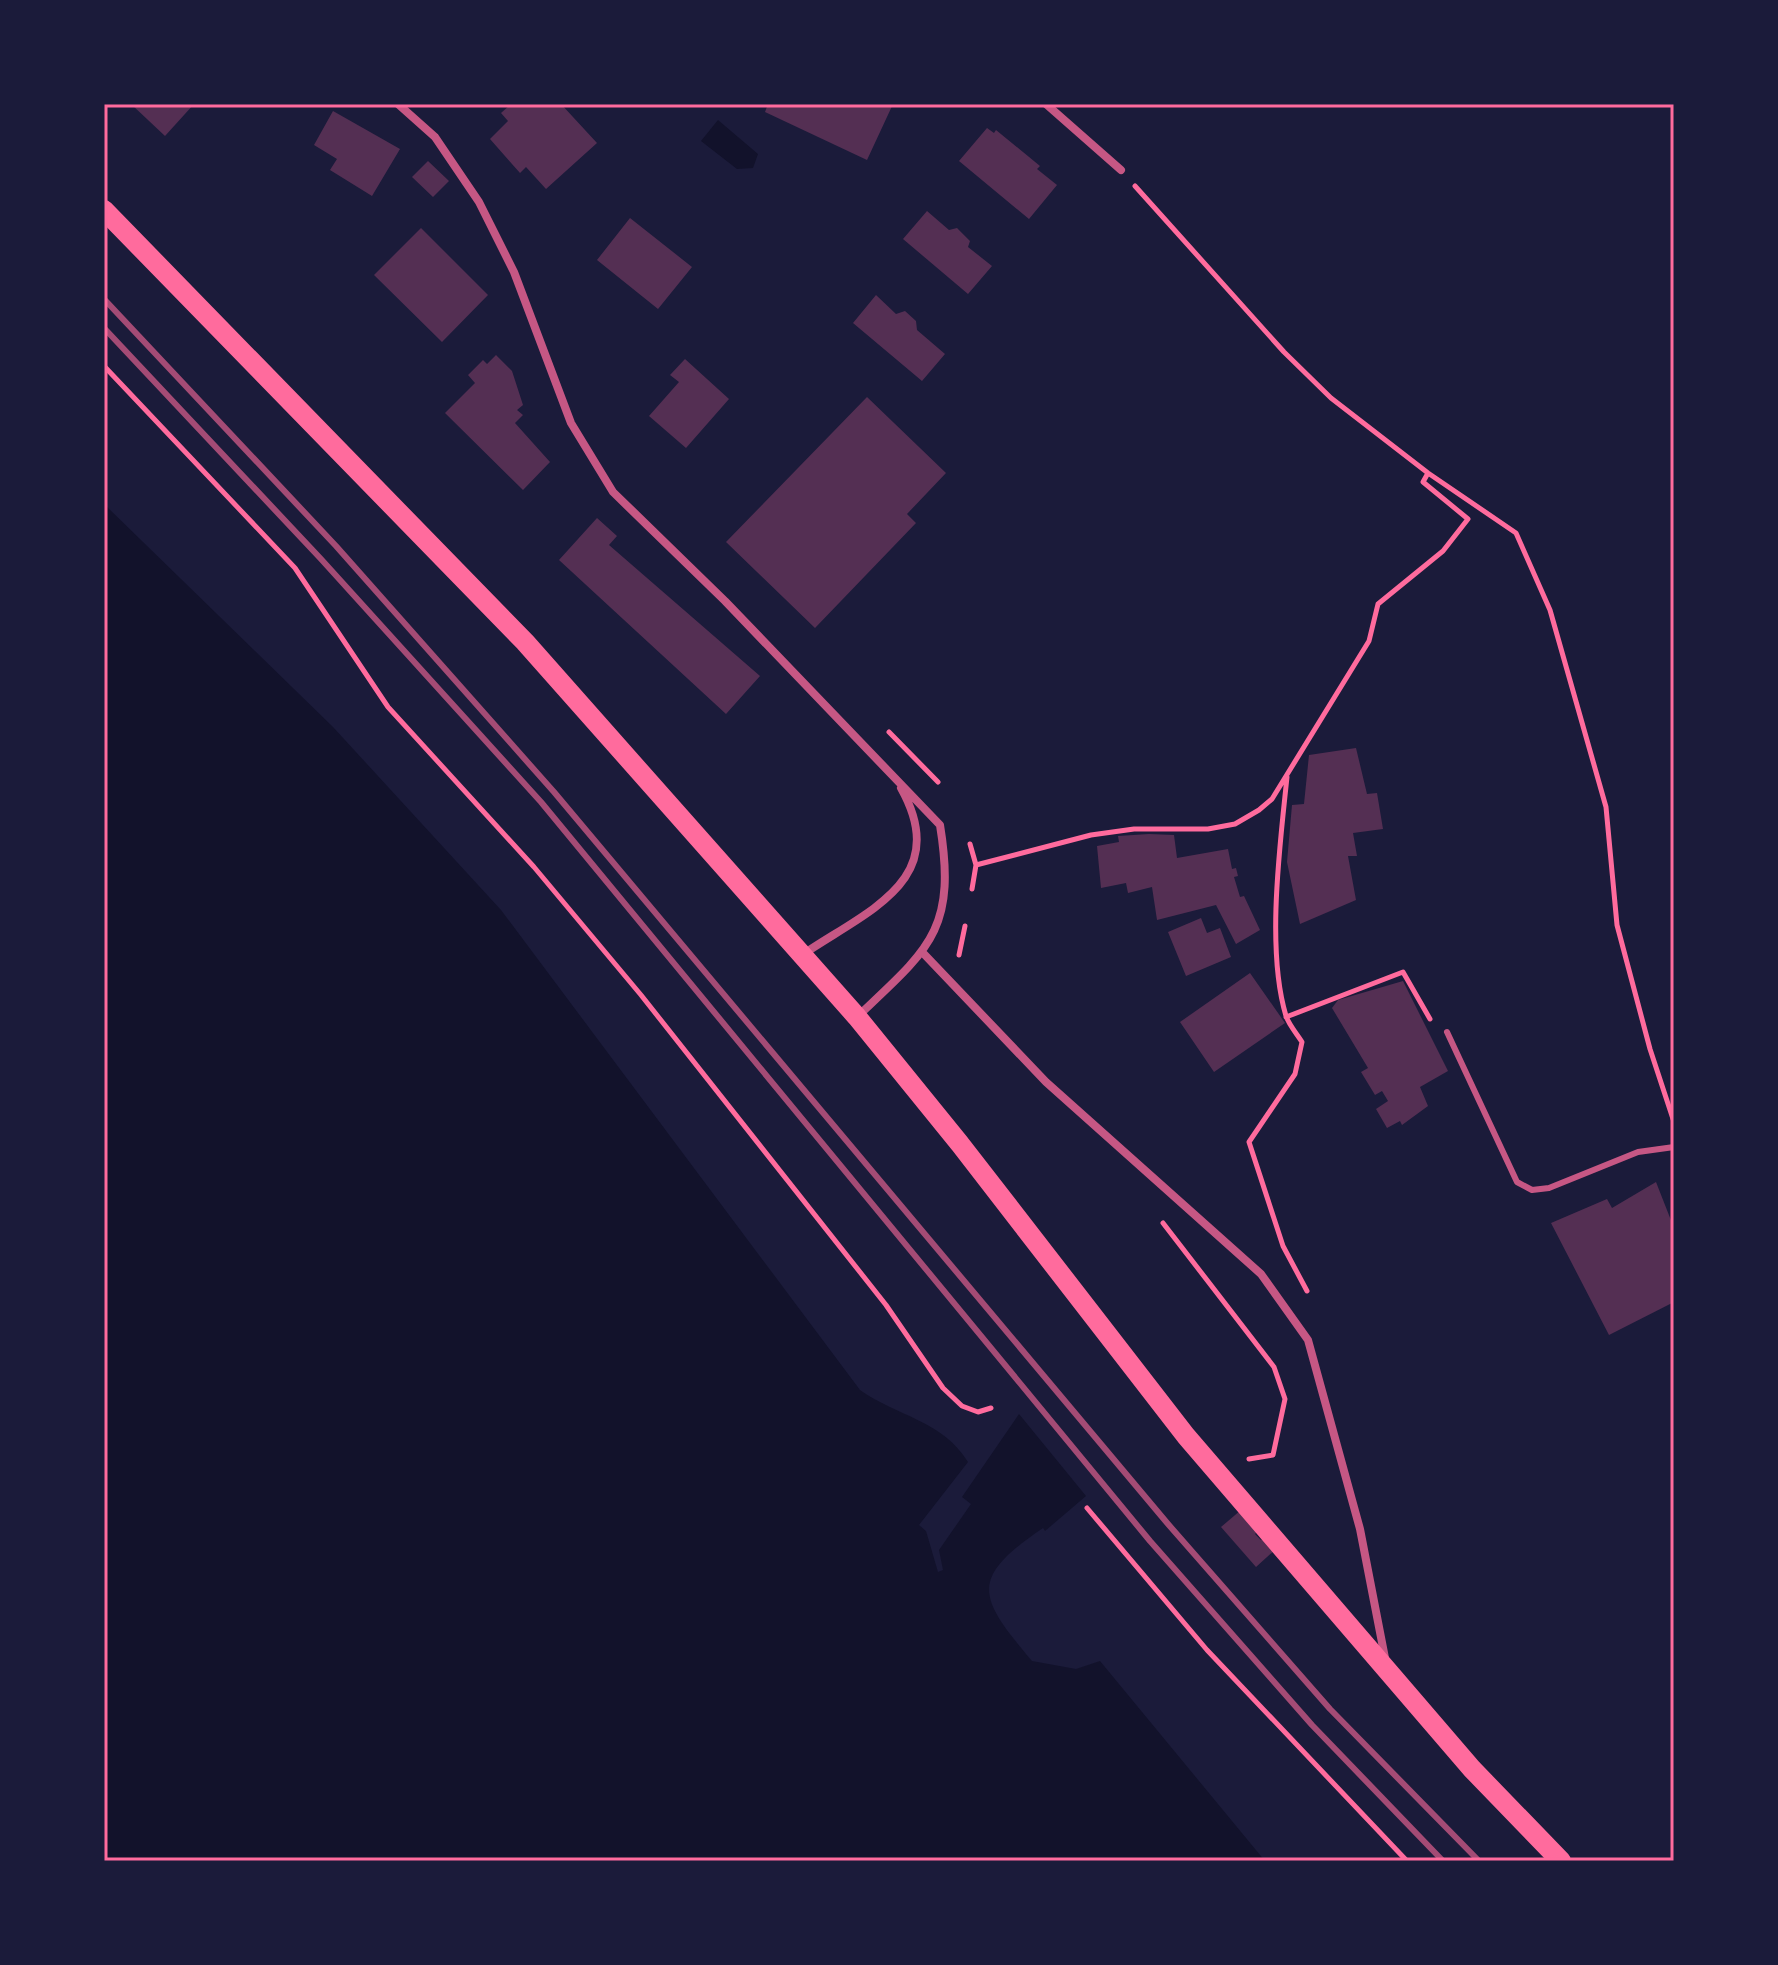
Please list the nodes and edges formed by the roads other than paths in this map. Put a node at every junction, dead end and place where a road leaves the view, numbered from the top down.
1 (398, 104) edge
2 (1046, 104) edge
3 (1121, 170) road end
4 (104, 210) edge
5 (895, 777) junction
6 (924, 954) junction
7 (802, 955) junction
8 (857, 1017) junction
9 (1447, 1032) road end
10 (1674, 1147) edge
11 (1387, 1671) junction
12 (1561, 1861) edge

1 - 5 street
2 - 3 street
4 - 7 main road
5 - 6 street
5 - 7 street
6 - 8 street
6 - 11 street
7 - 8 main road
8 - 11 main road
9 - 10 lane
11 - 12 main road

